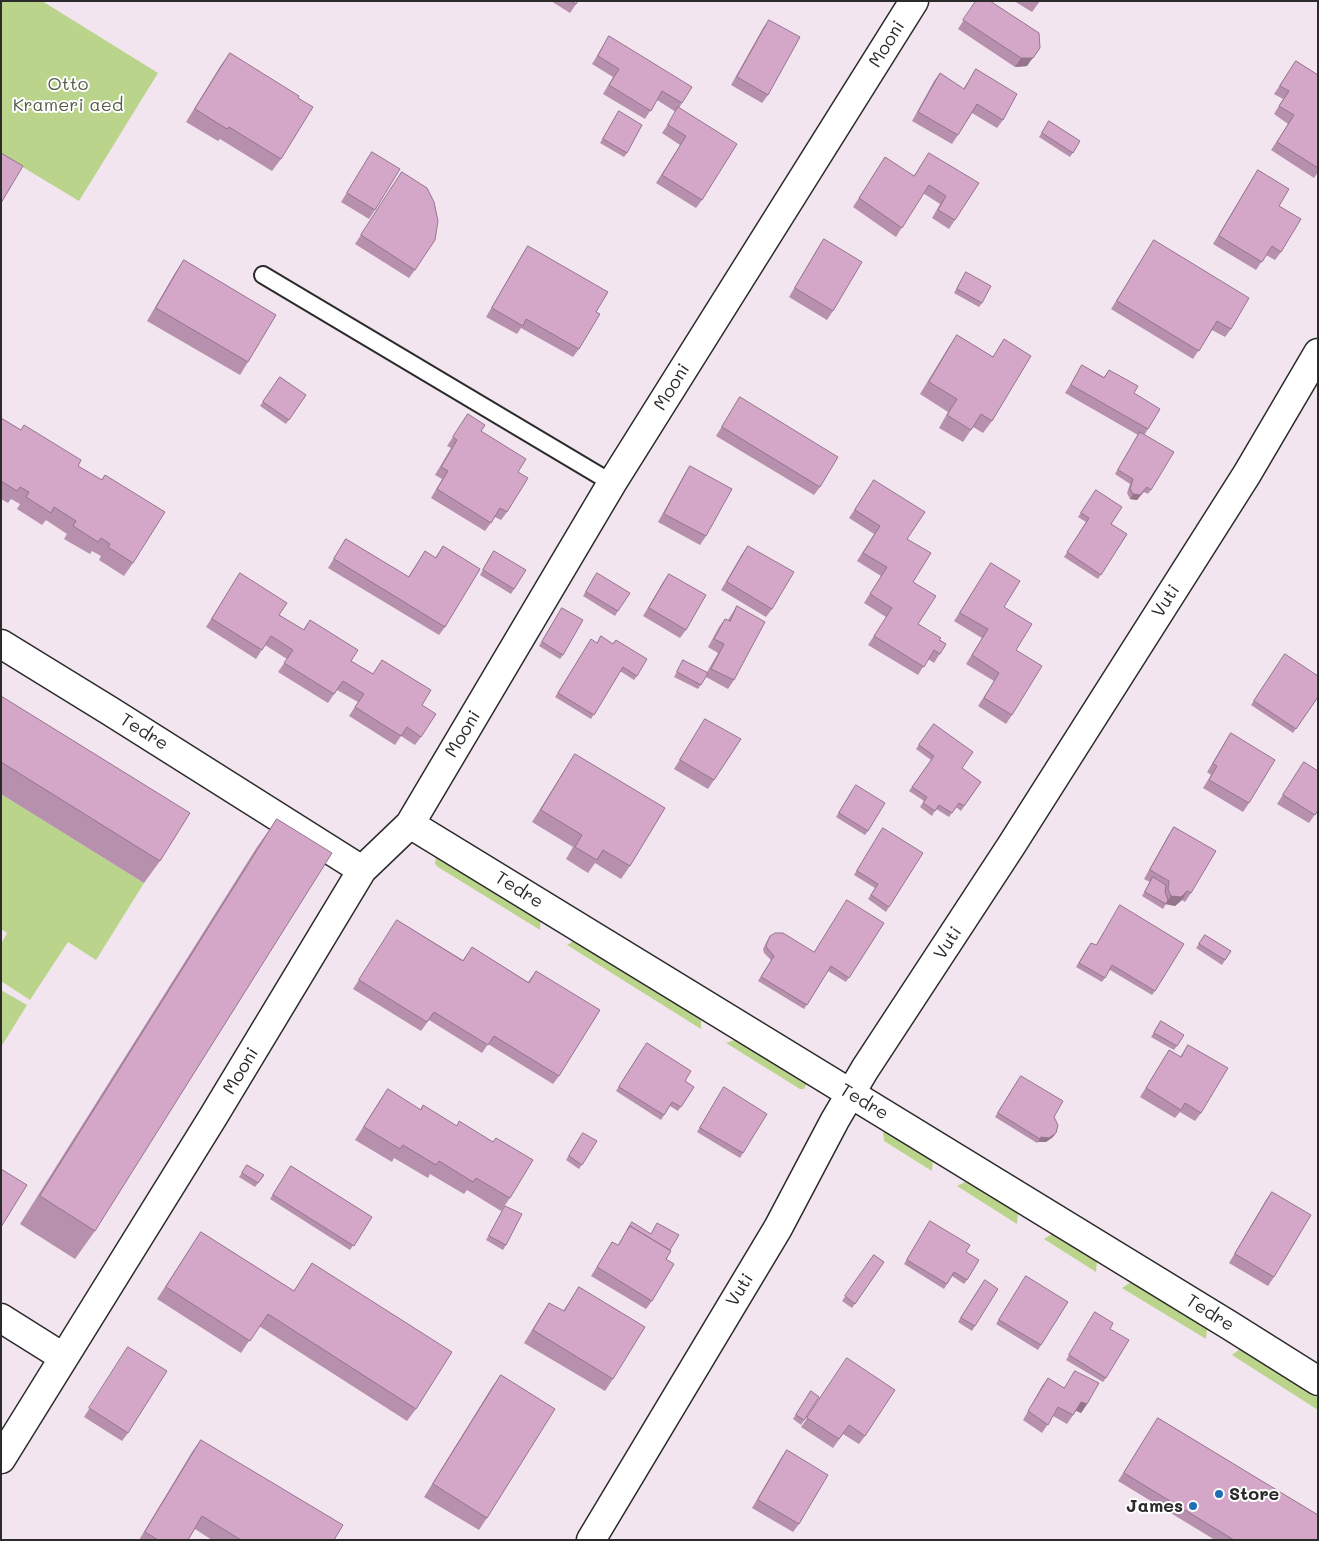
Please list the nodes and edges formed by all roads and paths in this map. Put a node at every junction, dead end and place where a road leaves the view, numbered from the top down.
1 (914, 1) edge
2 (263, 275) dead end
3 (1318, 353) edge
4 (612, 483) junction
5 (1, 644) edge
6 (410, 824) junction
7 (362, 870) junction
8 (850, 1094) junction
9 (1, 1318) edge
10 (63, 1357) junction
11 (1318, 1381) edge
12 (1, 1458) edge
13 (591, 1540) edge

1 - 4 street, Mooni
2 - 4 lane
3 - 8 street, Vuti
4 - 6 street, Mooni
5 - 7 street, Tedre
6 - 7 street, Mooni
6 - 8 street, Tedre
7 - 10 street, Mooni
8 - 11 street, Tedre
8 - 13 street, Vuti
9 - 10 street
10 - 12 street, Mooni

